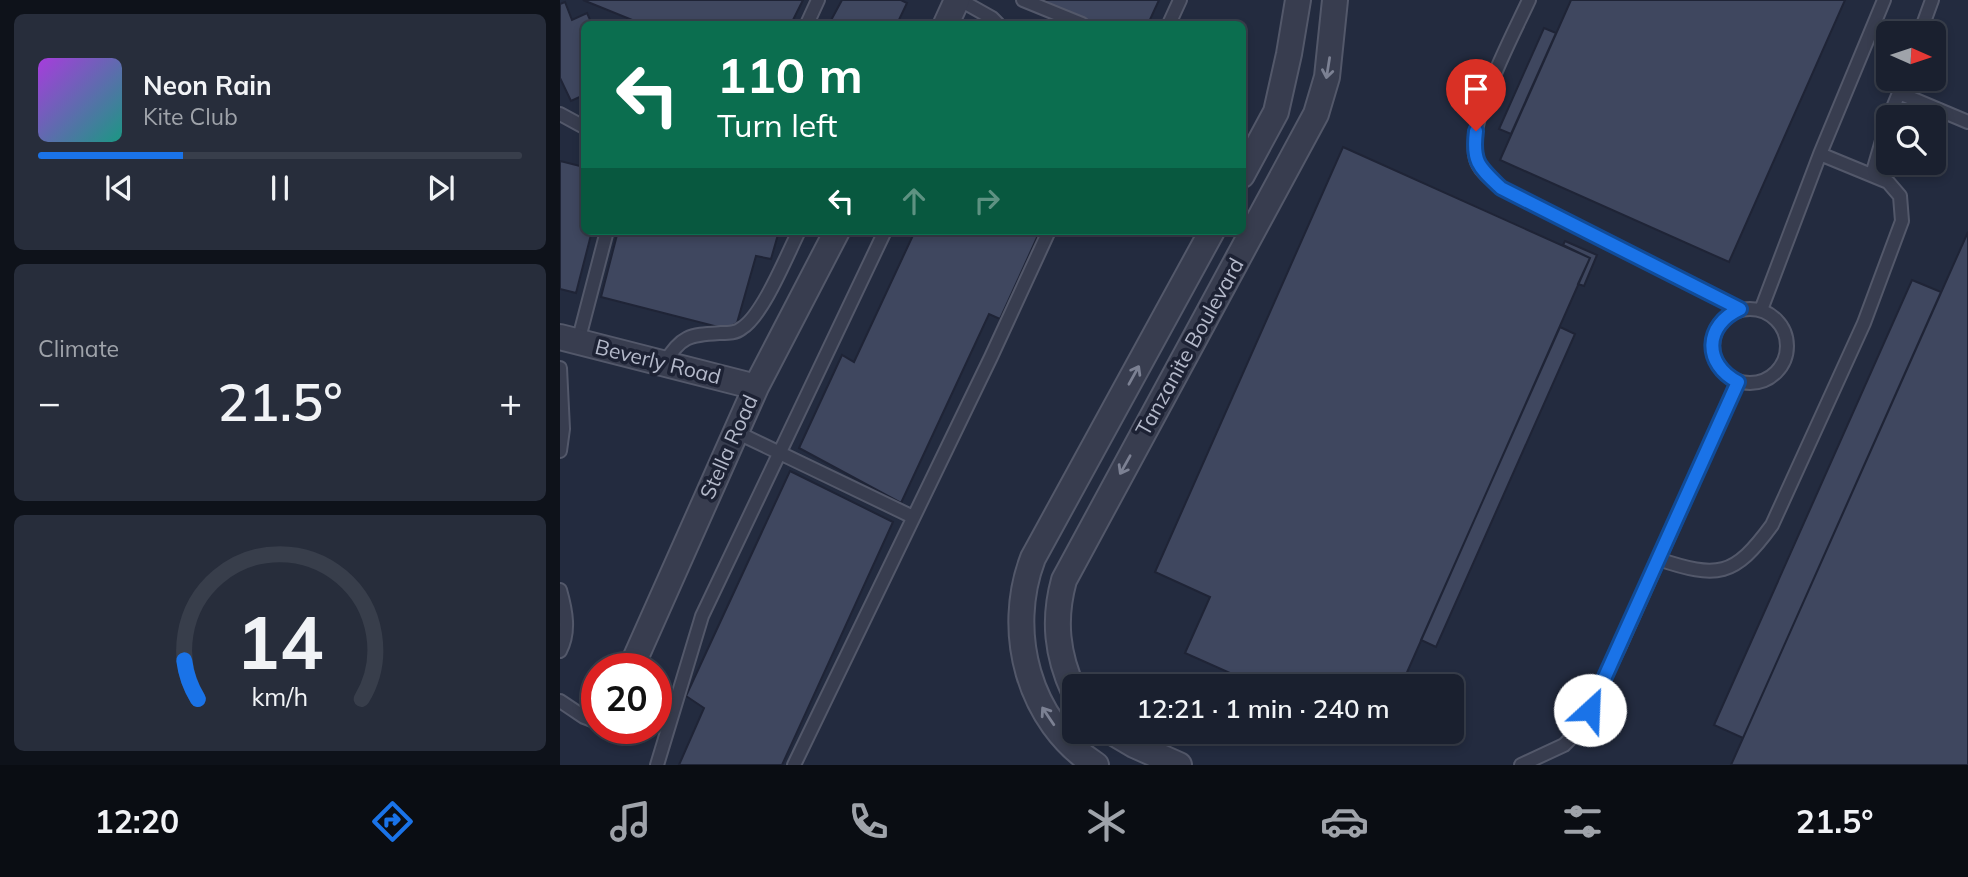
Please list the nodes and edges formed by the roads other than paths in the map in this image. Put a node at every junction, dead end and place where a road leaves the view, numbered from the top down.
1 (818, 0) edge
2 (959, 0) edge
3 (1023, 0) edge
4 (1180, 0) edge
5 (1298, 0) edge
6 (1335, 0) edge
7 (1529, 0) edge
8 (1884, 0) edge
9 (1932, 0) edge
10 (808, 21) edge
11 (948, 21) edge
12 (995, 21) edge
13 (1075, 21) edge
14 (1170, 21) edge
15 (1924, 21) edge
16 (1899, 93) joint
17 (1894, 105) edge
18 (560, 114) edge
19 (1968, 122) edge
20 (581, 125) edge
21 (1820, 154) junction
22 (1876, 162) edge
23 (1246, 168) edge
24 (1872, 175) junction
25 (606, 235) edge
26 (797, 235) edge
27 (836, 235) edge
28 (883, 235) edge
29 (1047, 235) edge
30 (1210, 235) edge
31 (1740, 309) junction
32 (1761, 310) junction
33 (569, 340) edge
34 (664, 363) junction
35 (560, 368) edge
36 (1738, 382) junction
37 (756, 387) junction
38 (736, 432) junction
39 (560, 451) edge
40 (778, 453) junction
41 (913, 517) junction
42 (1658, 559) junction
43 (560, 590) edge
44 (560, 651) edge
45 (638, 653) edge
46 (1066, 674) edge
47 (560, 701) edge
48 (581, 716) edge
49 (1132, 744) edge
50 (657, 765) edge
51 (794, 765) edge
52 (1096, 765) edge
53 (1179, 765) edge
54 (1521, 765) edge

1 - 10 lane
2 - 11 street
2 - 12 lane
3 - 13 lane
4 - 14 lane
5 - 23 street
6 -> 46 street, Tanzanite Boulevard
7 - 31 lane
8 - 21 lane
9 - 15 lane
16 - 17 lane
16 - 19 lane
18 - 20 lane
21 - 24 lane
21 - 32 lane
22 - 24 lane
24 - 42 lane
25 - 33 lane
26 - 34 lane
27 - 37 street, Stella Road
28 - 40 lane
29 - 41 lane
52 -> 30 street, Tanzanite Boulevard
31 - 32 lane
31 - 36 lane
32 - 36 lane
33 - 34 street, Beverly Road
34 - 37 street, Beverly Road
35 - 39 lane
36 - 42 lane
37 - 38 street, Stella Road
38 - 40 lane
38 - 45 street, Stella Road
40 - 41 lane
40 - 50 lane
41 - 51 lane
42 - 54 lane
43 - 44 lane
47 - 48 lane
49 - 53 street

